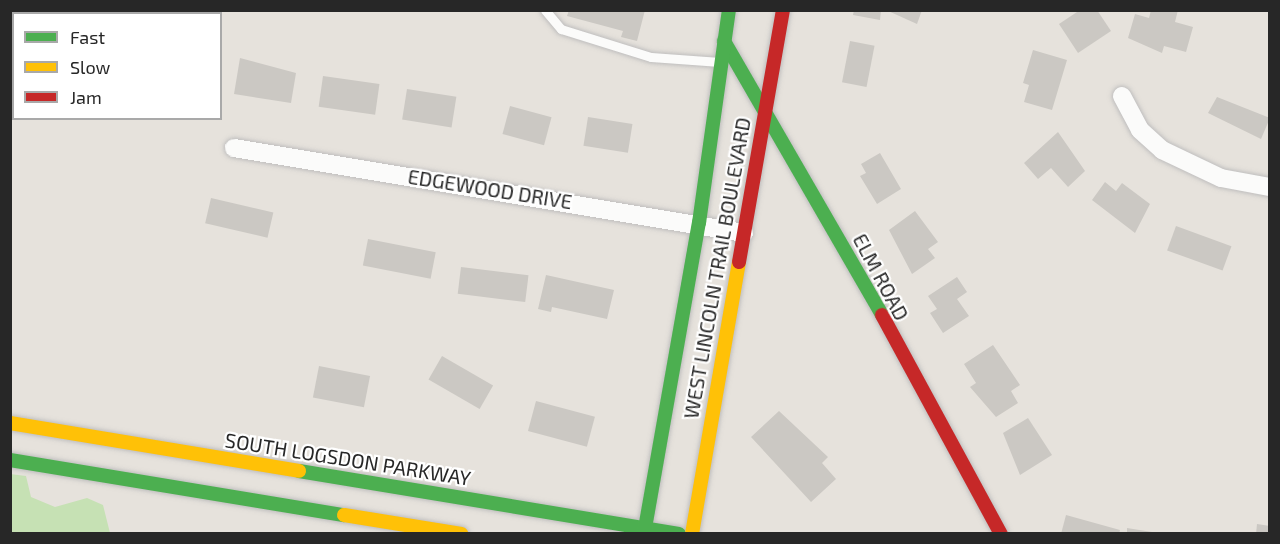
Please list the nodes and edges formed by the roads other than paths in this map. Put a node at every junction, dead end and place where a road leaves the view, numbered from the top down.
1 (545, 10) edge
2 (729, 10) edge
3 (783, 10) edge
4 (724, 41) junction
5 (720, 62) junction
6 (1122, 96) dead end
7 (766, 106) junction
8 (234, 148) dead end
9 (1269, 187) edge
10 (699, 223) junction
11 (744, 233) junction
12 (10, 423) edge
13 (10, 460) edge
14 (645, 531) edge
15 (460, 534) edge
16 (679, 534) edge
17 (692, 534) edge
18 (1001, 534) edge

1 - 5 lane
2 - 4 main road, WEST LINCOLN TRAIL BOULEVARD
3 - 7 main road, WEST LINCOLN TRAIL BOULEVARD
4 - 5 main road, WEST LINCOLN TRAIL BOULEVARD
4 - 7 main road, ELM ROAD
5 - 10 main road, WEST LINCOLN TRAIL BOULEVARD
6 - 9 street
7 - 11 main road, WEST LINCOLN TRAIL BOULEVARD
7 - 18 main road, ELM ROAD
8 - 10 street, EDGEWOOD DRIVE
10 - 11 street, EDGEWOOD DRIVE
10 - 14 main road, WEST LINCOLN TRAIL BOULEVARD
11 - 17 main road, WEST LINCOLN TRAIL BOULEVARD
12 - 14 main road, SOUTH LOGSDON PARKWAY
13 - 15 main road
14 - 16 main road, SOUTH LOGSDON PARKWAY

